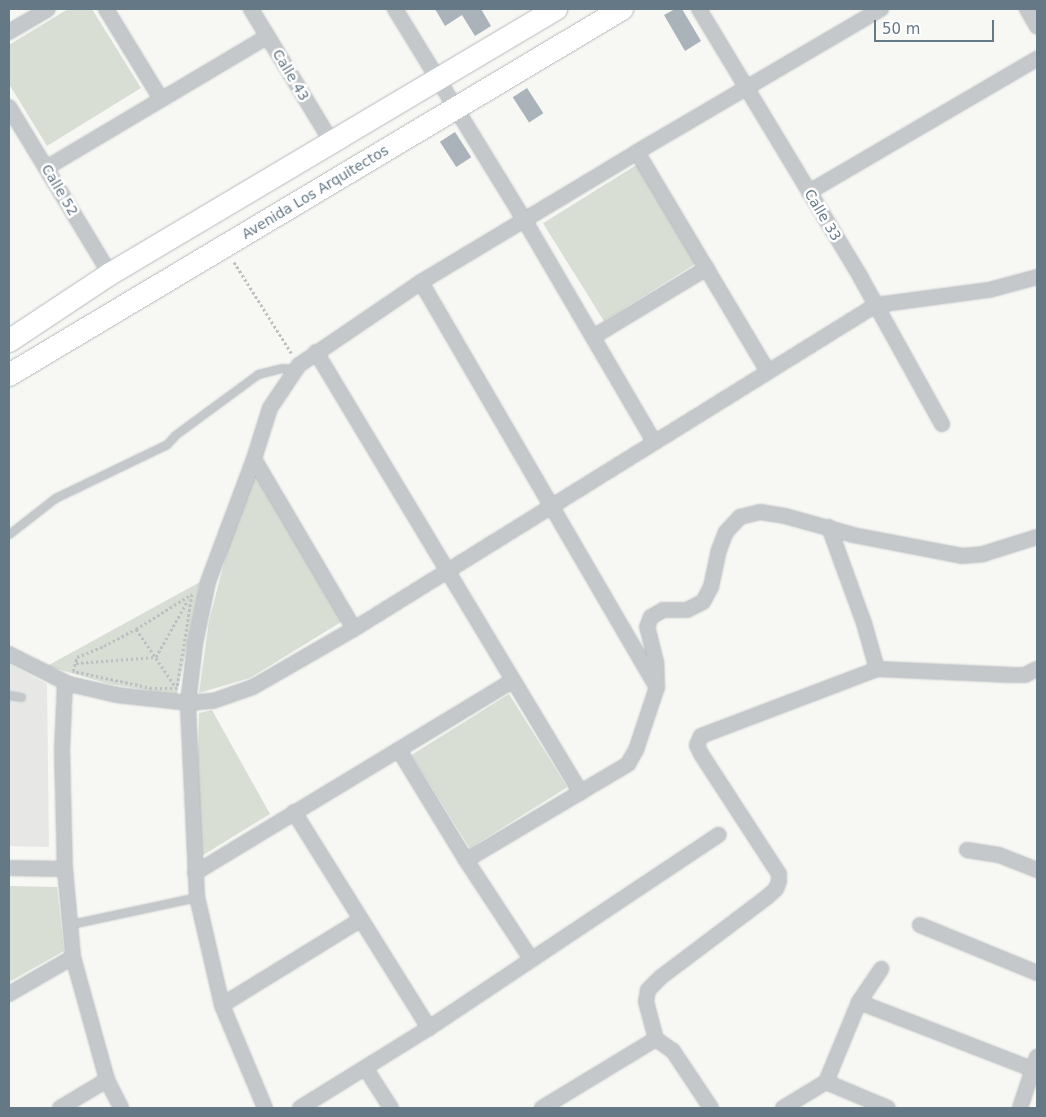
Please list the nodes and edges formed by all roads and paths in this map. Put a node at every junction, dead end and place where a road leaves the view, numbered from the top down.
1 (48, 9) edge
2 (106, 9) edge
3 (251, 9) edge
4 (395, 9) edge
5 (556, 9) edge
6 (622, 9) edge
7 (699, 9) edge
8 (882, 9) edge
9 (1027, 9) edge
10 (1037, 26) edge
11 (9, 32) edge
12 (268, 36) junction
13 (1037, 59) edge
14 (438, 78) junction
15 (746, 87) junction
16 (161, 99) junction
17 (9, 107) edge
18 (455, 109) junction
19 (331, 141) junction
20 (637, 152) junction
21 (46, 168) junction
22 (809, 192) junction
23 (525, 221) junction
24 (224, 246) junction
25 (706, 268) junction
26 (110, 274) junction
27 (1037, 277) edge
28 (421, 282) junction
29 (876, 305) junction
30 (593, 337) junction
31 (9, 341) edge
32 (316, 352) junction
33 (298, 367) junction
34 (768, 372) junction
35 (9, 375) edge
36 (942, 424) dead end
37 (654, 442) junction
38 (254, 459) junction
39 (551, 506) junction
40 (829, 527) junction
41 (9, 534) edge
42 (1037, 537) edge
43 (447, 571) junction
44 (198, 595) junction
45 (136, 628) junction
46 (354, 629) junction
47 (9, 654) edge
48 (156, 657) junction
49 (76, 664) junction
50 (877, 668) junction
51 (1037, 669) edge
52 (512, 681) junction
53 (65, 682) junction
54 (657, 687) junction
55 (177, 688) junction
56 (9, 695) edge
57 (21, 697) dead end
58 (188, 703) junction
59 (399, 750) junction
60 (581, 793) junction
61 (294, 812) junction
62 (718, 835) dead end
63 (967, 850) dead end
64 (466, 860) junction
65 (9, 868) edge
66 (65, 869) junction
67 (1037, 870) edge
68 (195, 873) junction
69 (197, 897) junction
70 (360, 920) junction
71 (71, 924) junction
72 (920, 925) dead end
73 (74, 957) junction
74 (531, 959) junction
75 (881, 968) dead end
76 (1037, 973) edge
77 (9, 994) edge
78 (859, 1002) junction
79 (222, 1005) junction
80 (429, 1028) junction
81 (656, 1039) junction
82 (1036, 1066) edge
83 (366, 1069) junction
84 (106, 1080) junction
85 (826, 1082) junction
86 (60, 1108) edge
87 (121, 1108) edge
88 (264, 1108) edge
89 (300, 1108) edge
90 (391, 1108) edge
91 (542, 1108) edge
92 (711, 1108) edge
93 (783, 1108) edge
94 (888, 1108) edge
95 (1020, 1108) edge

1 - 11 street
2 - 16 street
3 - 12 street, Calle 43
4 - 14 street
5 - 14 main road
6 - 18 main road, Avenida Los Arquitectos
7 - 15 street, Calle 33
8 - 15 street
9 - 10 street
12 - 16 street
12 - 19 street, Calle 43
13 - 22 street
14 - 18 street
14 - 19 main road
15 - 20 street
15 - 22 street, Calle 33
16 - 21 street
17 - 21 street, Calle 52
18 - 23 street
18 - 24 main road, Avenida Los Arquitectos
19 - 26 main road
20 - 23 street
20 - 25 street
21 - 26 street, Calle 52
22 - 29 street, Calle 33
23 - 28 street
23 - 30 street
24 - 33 path
24 - 35 main road, Avenida Los Arquitectos
25 - 30 street
25 - 34 street
26 - 31 main road
27 - 29 street
28 - 32 street
28 - 39 street
29 - 34 street
29 - 36 street, Calle 33
30 - 37 street
32 - 33 street
32 - 43 street
33 - 38 street
33 - 41 lane
34 - 37 street
37 - 39 street
38 - 44 street
38 - 46 street
39 - 43 street
39 - 54 street
40 - 42 street
40 - 50 street
40 - 54 street
43 - 46 street
43 - 52 street
44 - 45 path
44 - 48 path
44 - 55 path
44 - 58 street
45 - 48 path
45 - 49 path
46 - 58 street
47 - 53 street
48 - 49 path
48 - 55 path
49 - 55 path
50 - 51 street
50 - 81 street
52 - 59 street
52 - 60 street
53 - 58 street
53 - 66 street
54 - 60 street
56 - 57 lane
58 - 68 street
59 - 61 street
59 - 64 street
60 - 64 street
61 - 68 street
61 - 70 street
62 - 74 street
63 - 67 street
64 - 74 street
65 - 66 street
66 - 71 street
68 - 69 street
69 - 71 lane
69 - 79 street
70 - 79 street
70 - 80 street
71 - 73 street
72 - 76 street
73 - 77 street
73 - 84 street
74 - 80 street
75 - 78 street
78 - 82 street
78 - 85 street
79 - 88 street
80 - 83 street
81 - 91 street
81 - 92 street
82 - 95 street
83 - 89 street
83 - 90 street
84 - 86 street
84 - 87 street
85 - 93 street
85 - 94 street

